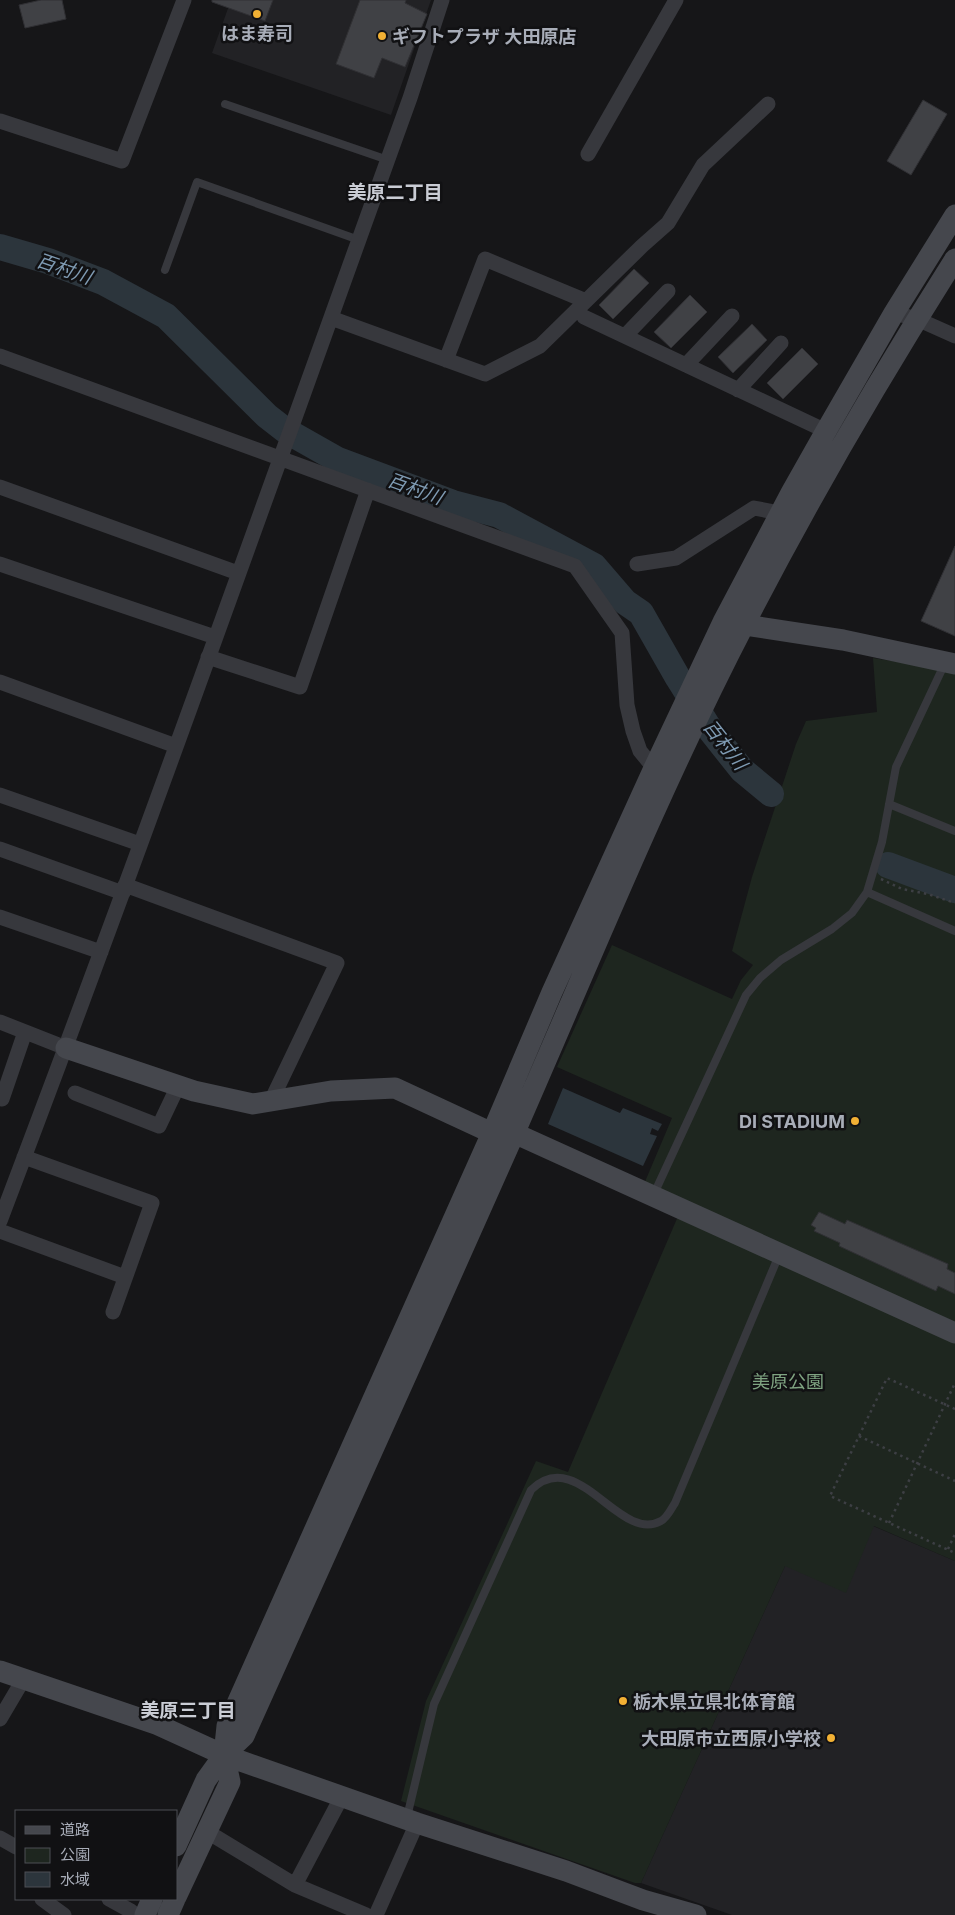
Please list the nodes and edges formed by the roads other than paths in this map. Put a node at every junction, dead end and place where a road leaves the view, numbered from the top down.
1 (184, 0) edge
2 (442, 0) edge
3 (676, 0) edge
4 (225, 104) dead end
5 (768, 104) dead end
6 (0, 121) edge
7 (588, 154) dead end
8 (388, 160) junction
9 (955, 215) edge
10 (359, 240) junction
11 (955, 259) edge
12 (165, 270) dead end
13 (668, 291) dead end
14 (586, 301) junction
15 (894, 312) junction
16 (732, 316) dead end
17 (584, 317) dead end
18 (331, 318) junction
19 (917, 320) junction
20 (625, 336) junction
21 (955, 336) edge
22 (781, 343) dead end
23 (0, 356) edge
24 (446, 360) junction
25 (686, 365) junction
26 (738, 390) junction
27 (826, 431) junction
28 (282, 451) junction
29 (0, 487) edge
30 (368, 490) junction
31 (780, 513) junction
32 (0, 564) edge
33 (637, 564) dead end
34 (238, 573) junction
35 (723, 622) junction
36 (744, 625) junction
37 (215, 637) junction
38 (208, 657) junction
39 (950, 664) edge
40 (0, 682) edge
41 (685, 724) junction
42 (176, 746) junction
43 (654, 768) junction
44 (0, 795) edge
45 (888, 804) junction
46 (955, 831) edge
47 (140, 844) junction
48 (0, 849) edge
49 (124, 889) junction
50 (867, 892) junction
51 (0, 917) edge
52 (955, 931) edge
53 (101, 952) junction
54 (0, 1022) edge
55 (25, 1032) junction
56 (66, 1048) junction
57 (178, 1086) junction
58 (75, 1093) dead end
59 (2, 1099) dead end
60 (271, 1101) junction
61 (492, 1133) junction
62 (514, 1133) junction
63 (24, 1157) junction
64 (652, 1197) junction
65 (0, 1221) edge
66 (0, 1231) edge
67 (780, 1253) junction
68 (125, 1277) junction
69 (113, 1312) dead end
70 (955, 1333) edge
71 (0, 1671) edge
72 (23, 1680) junction
73 (0, 1719) edge
74 (224, 1755) junction
75 (342, 1796) junction
76 (412, 1821) junction
77 (206, 1831) junction
78 (0, 1838) edge
79 (178, 1842) edge
80 (15, 1846) edge
81 (295, 1884) junction
82 (178, 1894) edge
83 (43, 1900) edge
84 (111, 1900) edge
85 (151, 1900) edge
86 (175, 1900) edge
87 (138, 1913) edge
88 (64, 1915) edge
89 (168, 1915) edge
90 (366, 1915) edge
91 (376, 1915) edge
92 (696, 1915) edge

1 - 6 street
2 - 8 street
3 - 7 street
4 - 8 lane
5 - 14 street
8 - 10 street
9 - 15 street
10 - 12 lane
10 - 18 street
11 - 19 street
13 - 20 street
14 - 24 street
14 - 24 street
15 - 19 street
15 - 27 street
16 - 25 street
17 - 20 street
18 - 24 street
18 - 28 street
19 - 21 street
19 - 36 street
20 - 25 street
22 - 26 street
23 - 28 street
25 - 26 street
26 - 27 street
27 - 31 street
28 - 30 street
28 - 34 street
29 - 34 street
30 - 38 street
30 - 43 street
31 - 33 street
31 - 35 street
32 - 37 street
34 - 37 street
35 - 36 street
35 - 41 street
36 - 39 street
36 - 41 street
37 - 38 street
38 - 42 street
39 - 45 lane
40 - 42 street
41 - 43 street
41 - 62 street
42 - 47 street
43 - 61 street
44 - 47 street
45 - 46 lane
45 - 50 lane
47 - 49 street
48 - 49 street
49 - 53 street
49 - 60 street
50 - 52 lane
50 - 64 lane
51 - 53 street
53 - 56 street
54 - 55 street
55 - 56 street
55 - 59 street
56 - 57 street
56 - 63 street
57 - 58 street
57 - 60 street
60 - 61 street
61 - 62 street
61 - 74 street
62 - 64 street
62 - 74 street
63 - 65 street
63 - 68 street
64 - 67 street
66 - 68 street
67 - 70 street
67 - 76 lane
68 - 69 street
71 - 72 street
72 - 73 street
72 - 74 street
74 - 75 street
74 - 77 street
74 - 79 street
75 - 76 street
75 - 81 street
76 - 91 street
76 - 92 street
77 - 81 street
77 - 82 street
78 - 80 street
81 - 90 street
83 - 88 street
84 - 87 street
85 - 87 street
86 - 89 street

